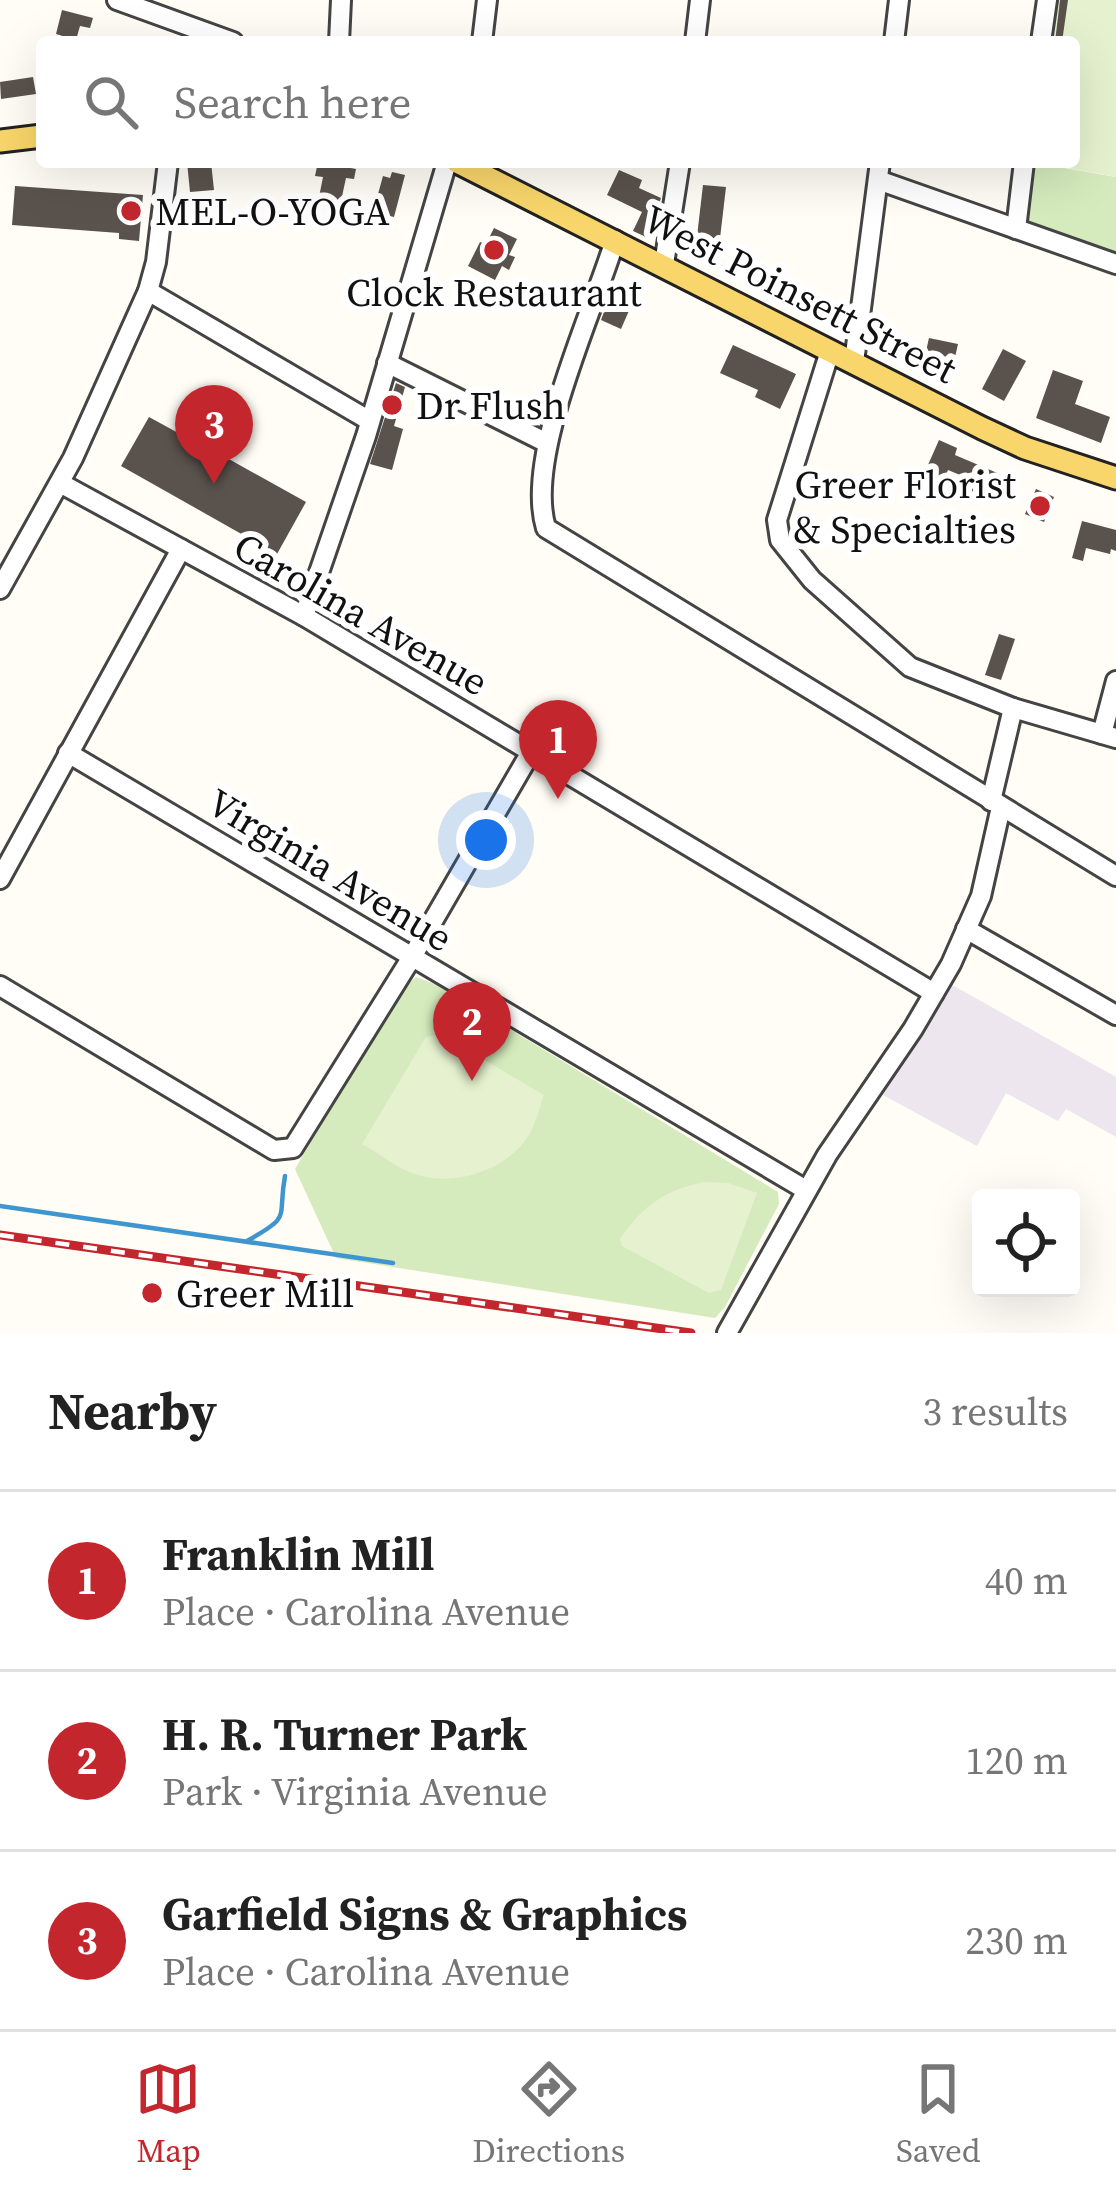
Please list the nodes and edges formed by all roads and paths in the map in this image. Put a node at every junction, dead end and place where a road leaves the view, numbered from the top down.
1 (117, 0) edge
2 (341, 0) edge
3 (487, 0) edge
4 (700, 0) edge
5 (898, 0) edge
6 (1047, 0) edge
7 (216, 36) edge
8 (339, 36) edge
9 (483, 36) edge
10 (696, 36) edge
11 (895, 36) edge
12 (1042, 36) edge
13 (36, 137) edge
14 (0, 141) edge
15 (167, 168) edge
16 (445, 168) edge
17 (469, 168) edge
18 (679, 168) edge
19 (1023, 168) edge
20 (879, 171) edge
21 (1016, 229) junction
22 (615, 240) junction
23 (664, 264) junction
24 (1116, 264) edge
25 (148, 291) junction
26 (830, 350) junction
27 (854, 362) junction
28 (387, 363) junction
29 (370, 422) junction
30 (547, 443) junction
31 (1116, 478) edge
32 (60, 483) junction
33 (181, 549) junction
34 (0, 589) edge
35 (304, 616) junction
36 (1116, 681) edge
37 (1013, 708) junction
38 (1109, 736) edge
39 (531, 752) junction
40 (68, 754) junction
41 (996, 804) junction
42 (1116, 876) edge
43 (0, 879) edge
44 (967, 928) junction
45 (412, 957) junction
46 (0, 986) edge
47 (934, 993) junction
48 (1116, 1015) edge
49 (806, 1190) junction
50 (728, 1333) edge

1 - 7 street
2 - 8 street
3 - 9 street
4 - 10 street
5 - 11 street
6 - 12 street
13 - 14 main road
15 - 25 street
16 - 28 street
17 - 22 main road, West Poinsett Street
18 - 23 street
19 - 21 street
20 - 21 street
20 - 27 street
21 - 24 street
22 - 23 main road, West Poinsett Street
22 - 30 street
23 - 26 main road, West Poinsett Street
25 - 29 street
25 - 32 street
26 - 27 main road, West Poinsett Street
26 - 37 street
27 - 31 main road, West Poinsett Street
28 - 29 street
28 - 30 street
29 - 35 street
30 - 41 street
32 - 33 street, Carolina Avenue
32 - 34 street
33 - 35 street, Carolina Avenue
33 - 40 street
35 - 39 street, Carolina Avenue
36 - 38 street
37 - 38 street
37 - 41 street
39 - 45 street
39 - 47 street, Carolina Avenue
40 - 43 street
40 - 45 street, Virginia Avenue
41 - 42 street
41 - 44 street
44 - 47 street
44 - 48 street
45 - 46 street
45 - 49 street, Virginia Avenue
47 - 49 street
49 - 50 street

